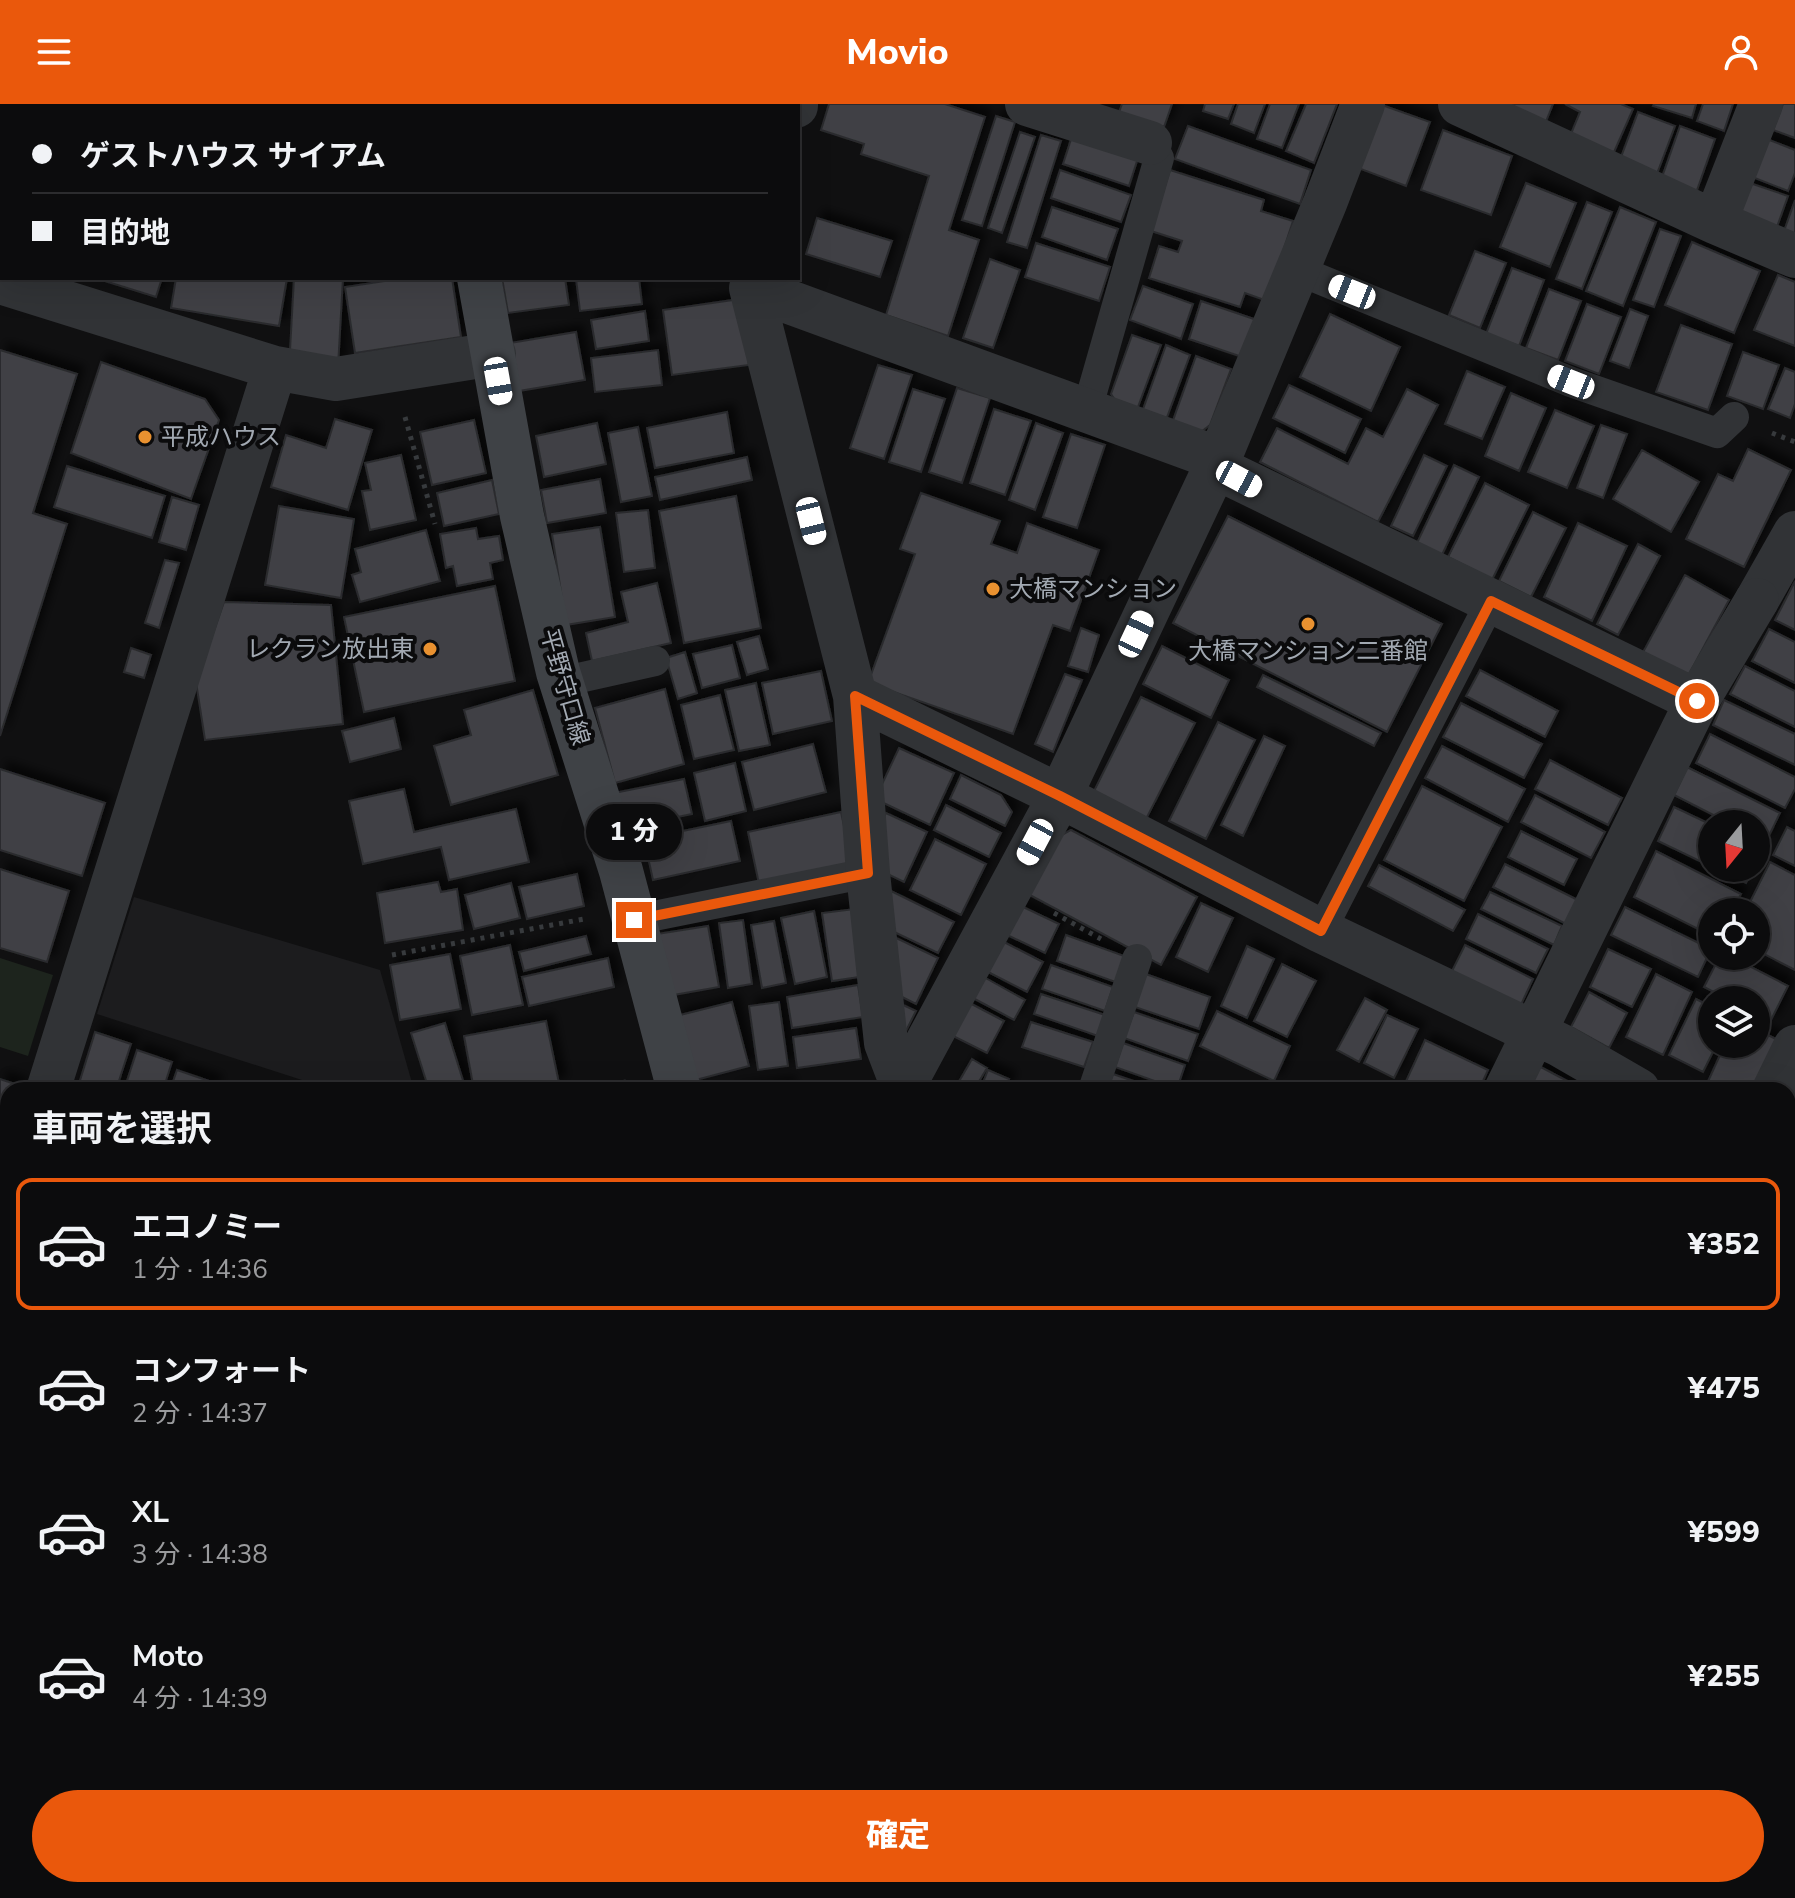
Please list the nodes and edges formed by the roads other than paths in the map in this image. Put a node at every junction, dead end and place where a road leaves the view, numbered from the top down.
1 (1027, 104) edge
2 (1363, 104) edge
3 (1460, 104) edge
4 (1761, 104) edge
5 (1150, 143) joint
6 (1715, 222) junction
7 (1795, 256) edge
8 (1297, 270) junction
9 (479, 280) edge
10 (0, 282) edge
11 (753, 283) edge
12 (494, 354) junction
13 (275, 368) junction
14 (1087, 410) junction
15 (1734, 417) dead end
16 (1217, 463) junction
17 (1795, 533) edge
18 (1491, 601) junction
19 (655, 661) dead end
20 (561, 682) junction
21 (855, 696) junction
22 (1697, 701) junction
23 (1060, 796) junction
24 (868, 873) junction
25 (633, 915) junction
26 (1321, 931) junction
27 (1137, 959) road end
28 (1533, 1032) junction
29 (1795, 1047) edge
30 (51, 1082) edge
31 (677, 1082) edge
32 (901, 1082) edge
33 (906, 1082) edge
34 (1096, 1082) edge
35 (1510, 1082) edge
36 (1624, 1082) edge
37 (1778, 1082) edge

1 - 5 street
2 - 8 street
3 - 6 street
4 - 6 street
5 - 14 lane
6 - 7 street
8 - 15 lane
8 - 16 street
9 - 12 main road, 平野守口線
10 - 13 street
11 - 14 street
11 - 21 street
12 - 13 street
12 - 20 main road, 平野守口線
13 - 30 street
14 - 16 street
16 - 18 street
16 - 23 street
17 - 22 street
18 - 22 street
18 - 26 lane
19 - 20 lane
20 - 25 main road, 平野守口線
21 - 23 street
21 - 24 street
22 - 28 street
23 - 26 street
23 - 33 street
24 - 25 lane
24 - 32 street
25 - 31 main road, 平野守口線
26 - 28 street
27 - 34 lane
28 - 35 street
28 - 36 street
29 - 37 street

